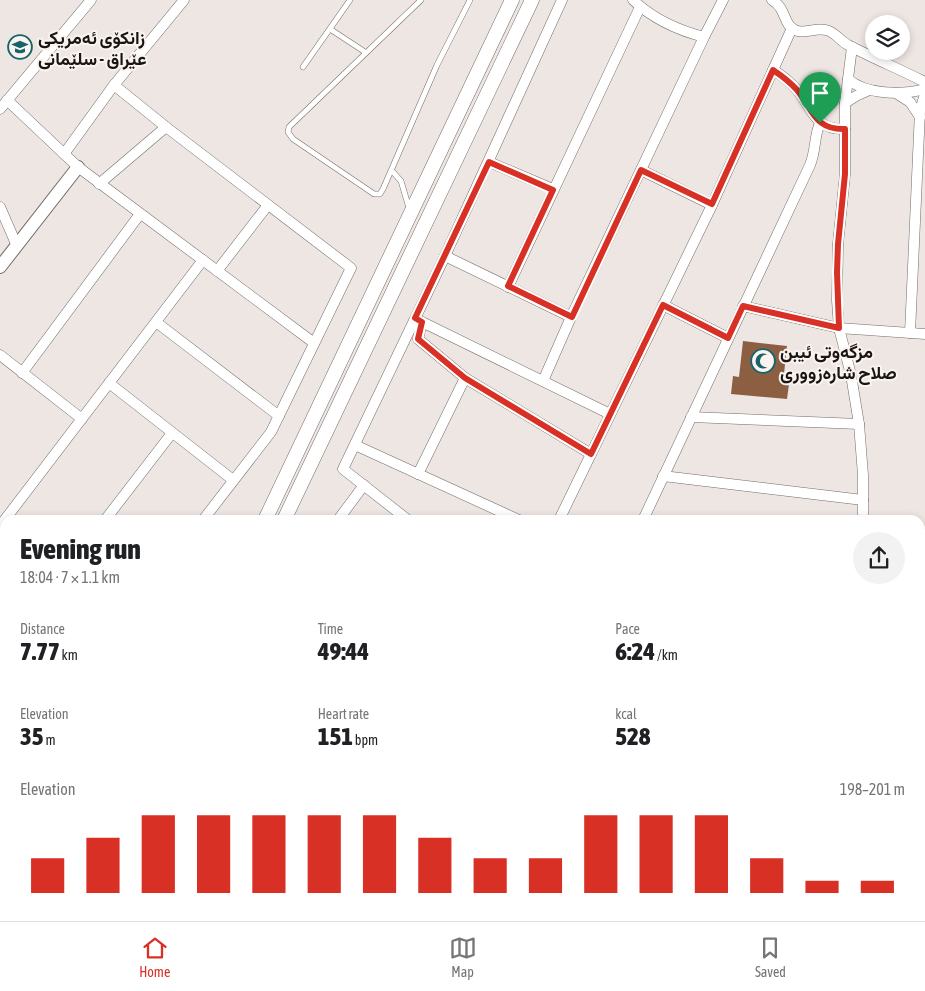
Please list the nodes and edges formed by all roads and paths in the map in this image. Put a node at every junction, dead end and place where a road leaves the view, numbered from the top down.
1 (91, 0) edge
2 (184, 0) edge
3 (350, 0) edge
4 (420, 0) edge
5 (470, 0) edge
6 (512, 0) edge
7 (532, 0) edge
8 (562, 0) edge
9 (723, 0) edge
10 (772, 0) edge
11 (637, 4) edge
12 (792, 28) junction
13 (330, 29) junction
14 (704, 38) junction
15 (852, 47) junction
16 (365, 52) junction
17 (303, 67) dead end
18 (773, 70) junction
19 (848, 79) junction
20 (925, 82) edge
21 (114, 85) junction
22 (925, 90) edge
23 (867, 91) junction
24 (895, 92) junction
25 (925, 94) edge
26 (8, 100) junction
27 (845, 103) junction
28 (0, 109) edge
29 (920, 117) junction
30 (820, 123) junction
31 (166, 127) junction
32 (845, 129) junction
33 (64, 154) junction
34 (489, 162) junction
35 (78, 168) junction
36 (641, 170) junction
37 (392, 171) junction
38 (99, 184) junction
39 (553, 190) junction
40 (712, 204) junction
41 (268, 205) junction
42 (0, 206) edge
43 (410, 213) junction
44 (140, 214) junction
45 (17, 246) junction
46 (445, 256) junction
47 (203, 260) junction
48 (0, 267) edge
49 (217, 271) junction
50 (508, 286) junction
51 (663, 305) junction
52 (743, 306) junction
53 (572, 317) junction
54 (418, 320) junction
55 (156, 322) junction
56 (839, 328) junction
57 (910, 333) junction
58 (925, 334) edge
59 (728, 338) junction
60 (314, 342) junction
61 (0, 355) edge
62 (22, 373) junction
63 (465, 378) junction
64 (543, 381) junction
65 (109, 384) junction
66 (610, 414) junction
67 (279, 416) junction
68 (691, 417) junction
69 (82, 419) junction
70 (859, 424) junction
71 (172, 433) junction
72 (355, 446) junction
73 (591, 454) junction
74 (418, 474) junction
75 (663, 476) junction
76 (233, 480) junction
77 (364, 485) junction
78 (863, 500) junction
79 (10, 515) edge
80 (109, 515) edge
81 (207, 515) edge
82 (267, 515) edge
83 (286, 515) edge
84 (342, 515) edge
85 (402, 515) edge
86 (508, 515) edge
87 (561, 515) edge
88 (645, 515) edge
89 (863, 515) edge

1 - 26 street
2 - 21 street
3 - 13 lane
4 - 16 lane
5 - 37 lane
6 - 43 main road
7 - 83 main road
8 - 34 street
9 - 14 street
10 - 12 street
11 - 14 street
11 - 39 street
12 - 15 street
12 - 18 street
13 - 16 lane
13 - 17 lane
14 - 36 street
15 - 19 street
15 - 20 street
16 - 37 lane
18 - 30 street
18 - 40 street
19 - 23 street
19 - 27 street
21 - 31 street
21 - 33 street
22 - 24 street
23 - 24 street
23 - 27 street
24 - 29 street
25 - 29 street
26 - 28 street
26 - 33 street
27 - 32 street
29 - 57 street
30 - 32 street
30 - 52 street
31 - 38 street
31 - 41 street
32 - 56 street
33 - 35 street
34 - 39 street
34 - 46 street
35 - 38 street
35 - 45 street
36 - 40 street
36 - 53 street
37 - 43 lane
38 - 44 street
39 - 50 street
40 - 51 street
41 - 49 street
41 - 60 street
42 - 45 street
43 - 82 main road
44 - 47 street
44 - 62 street
45 - 48 street
46 - 50 street
46 - 54 street
47 - 49 street
47 - 55 street
49 - 60 street
50 - 53 street
51 - 59 street
51 - 66 street
52 - 56 street
52 - 59 street
53 - 64 street
54 - 63 street
54 - 64 street
54 - 72 street
55 - 65 street
55 - 67 street
56 - 57 street
56 - 70 street
57 - 58 street
59 - 68 street
60 - 67 street
61 - 62 street
62 - 69 street
63 - 73 street
63 - 74 street
64 - 66 street
65 - 69 street
65 - 71 street
66 - 73 street
67 - 76 street
68 - 70 street
68 - 75 street
69 - 79 street
70 - 78 street
71 - 76 street
71 - 80 street
72 - 74 street
72 - 77 street
73 - 87 street
74 - 86 street
75 - 78 street
75 - 88 street
76 - 81 street
77 - 84 street
77 - 85 street
78 - 89 street

